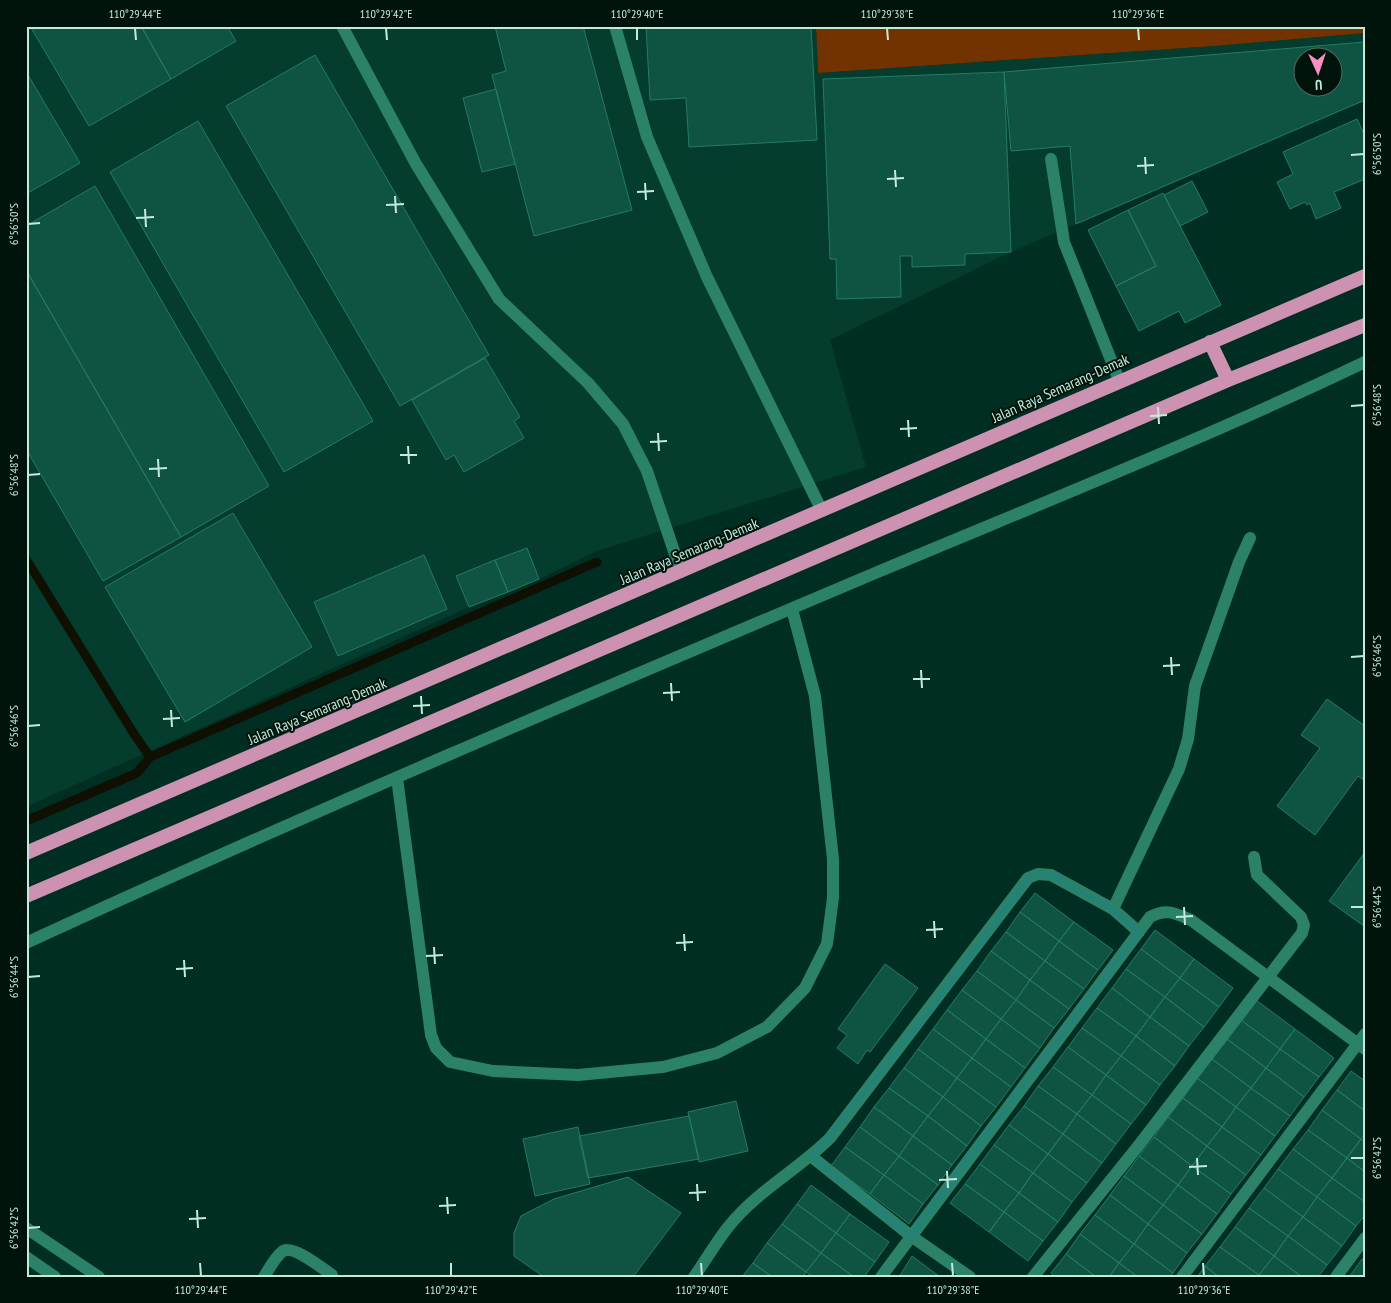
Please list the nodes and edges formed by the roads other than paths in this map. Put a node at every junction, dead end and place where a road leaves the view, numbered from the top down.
1 (342, 26) edge
2 (615, 26) edge
3 (1051, 159) dead end
4 (1365, 276) edge
5 (1365, 325) edge
6 (1210, 342) junction
7 (1365, 362) edge
8 (1119, 380) junction
9 (1228, 380) junction
10 (822, 511) junction
11 (1250, 538) dead end
12 (681, 572) junction
13 (792, 609) junction
14 (397, 778) junction
15 (26, 853) edge
16 (1254, 857) dead end
17 (26, 896) edge
18 (1117, 900) junction
19 (1139, 932) junction
20 (26, 943) edge
21 (1270, 978) junction
22 (1362, 1042) edge
23 (812, 1157) junction
24 (26, 1228) edge
25 (911, 1236) junction
26 (1365, 1238) edge
27 (26, 1257) edge
28 (332, 1275) dead end
29 (55, 1277) edge
30 (99, 1277) edge
31 (264, 1277) edge
32 (694, 1277) edge
33 (881, 1277) edge
34 (970, 1277) edge
35 (1033, 1277) edge
36 (1182, 1277) edge
37 (1336, 1277) edge

1 - 12 street
2 - 10 street
3 - 8 street
4 - 6 highway, Jalan Raya Semarang-Demak
5 - 9 highway
6 - 8 highway, Jalan Raya Semarang-Demak
6 - 9 highway
7 - 13 street
8 - 10 highway, Jalan Raya Semarang-Demak
9 - 17 highway
10 - 12 highway, Jalan Raya Semarang-Demak
11 - 18 street
12 - 15 highway, Jalan Raya Semarang-Demak
13 - 14 street
13 - 14 street
14 - 20 street
16 - 21 street
18 - 19 street
18 - 23 street
19 - 21 street
19 - 25 street
21 - 22 street
21 - 35 street
22 - 36 street
23 - 25 street
23 - 32 street
24 - 30 street
25 - 33 street
25 - 34 street
26 - 37 street
27 - 29 street
28 - 31 street

